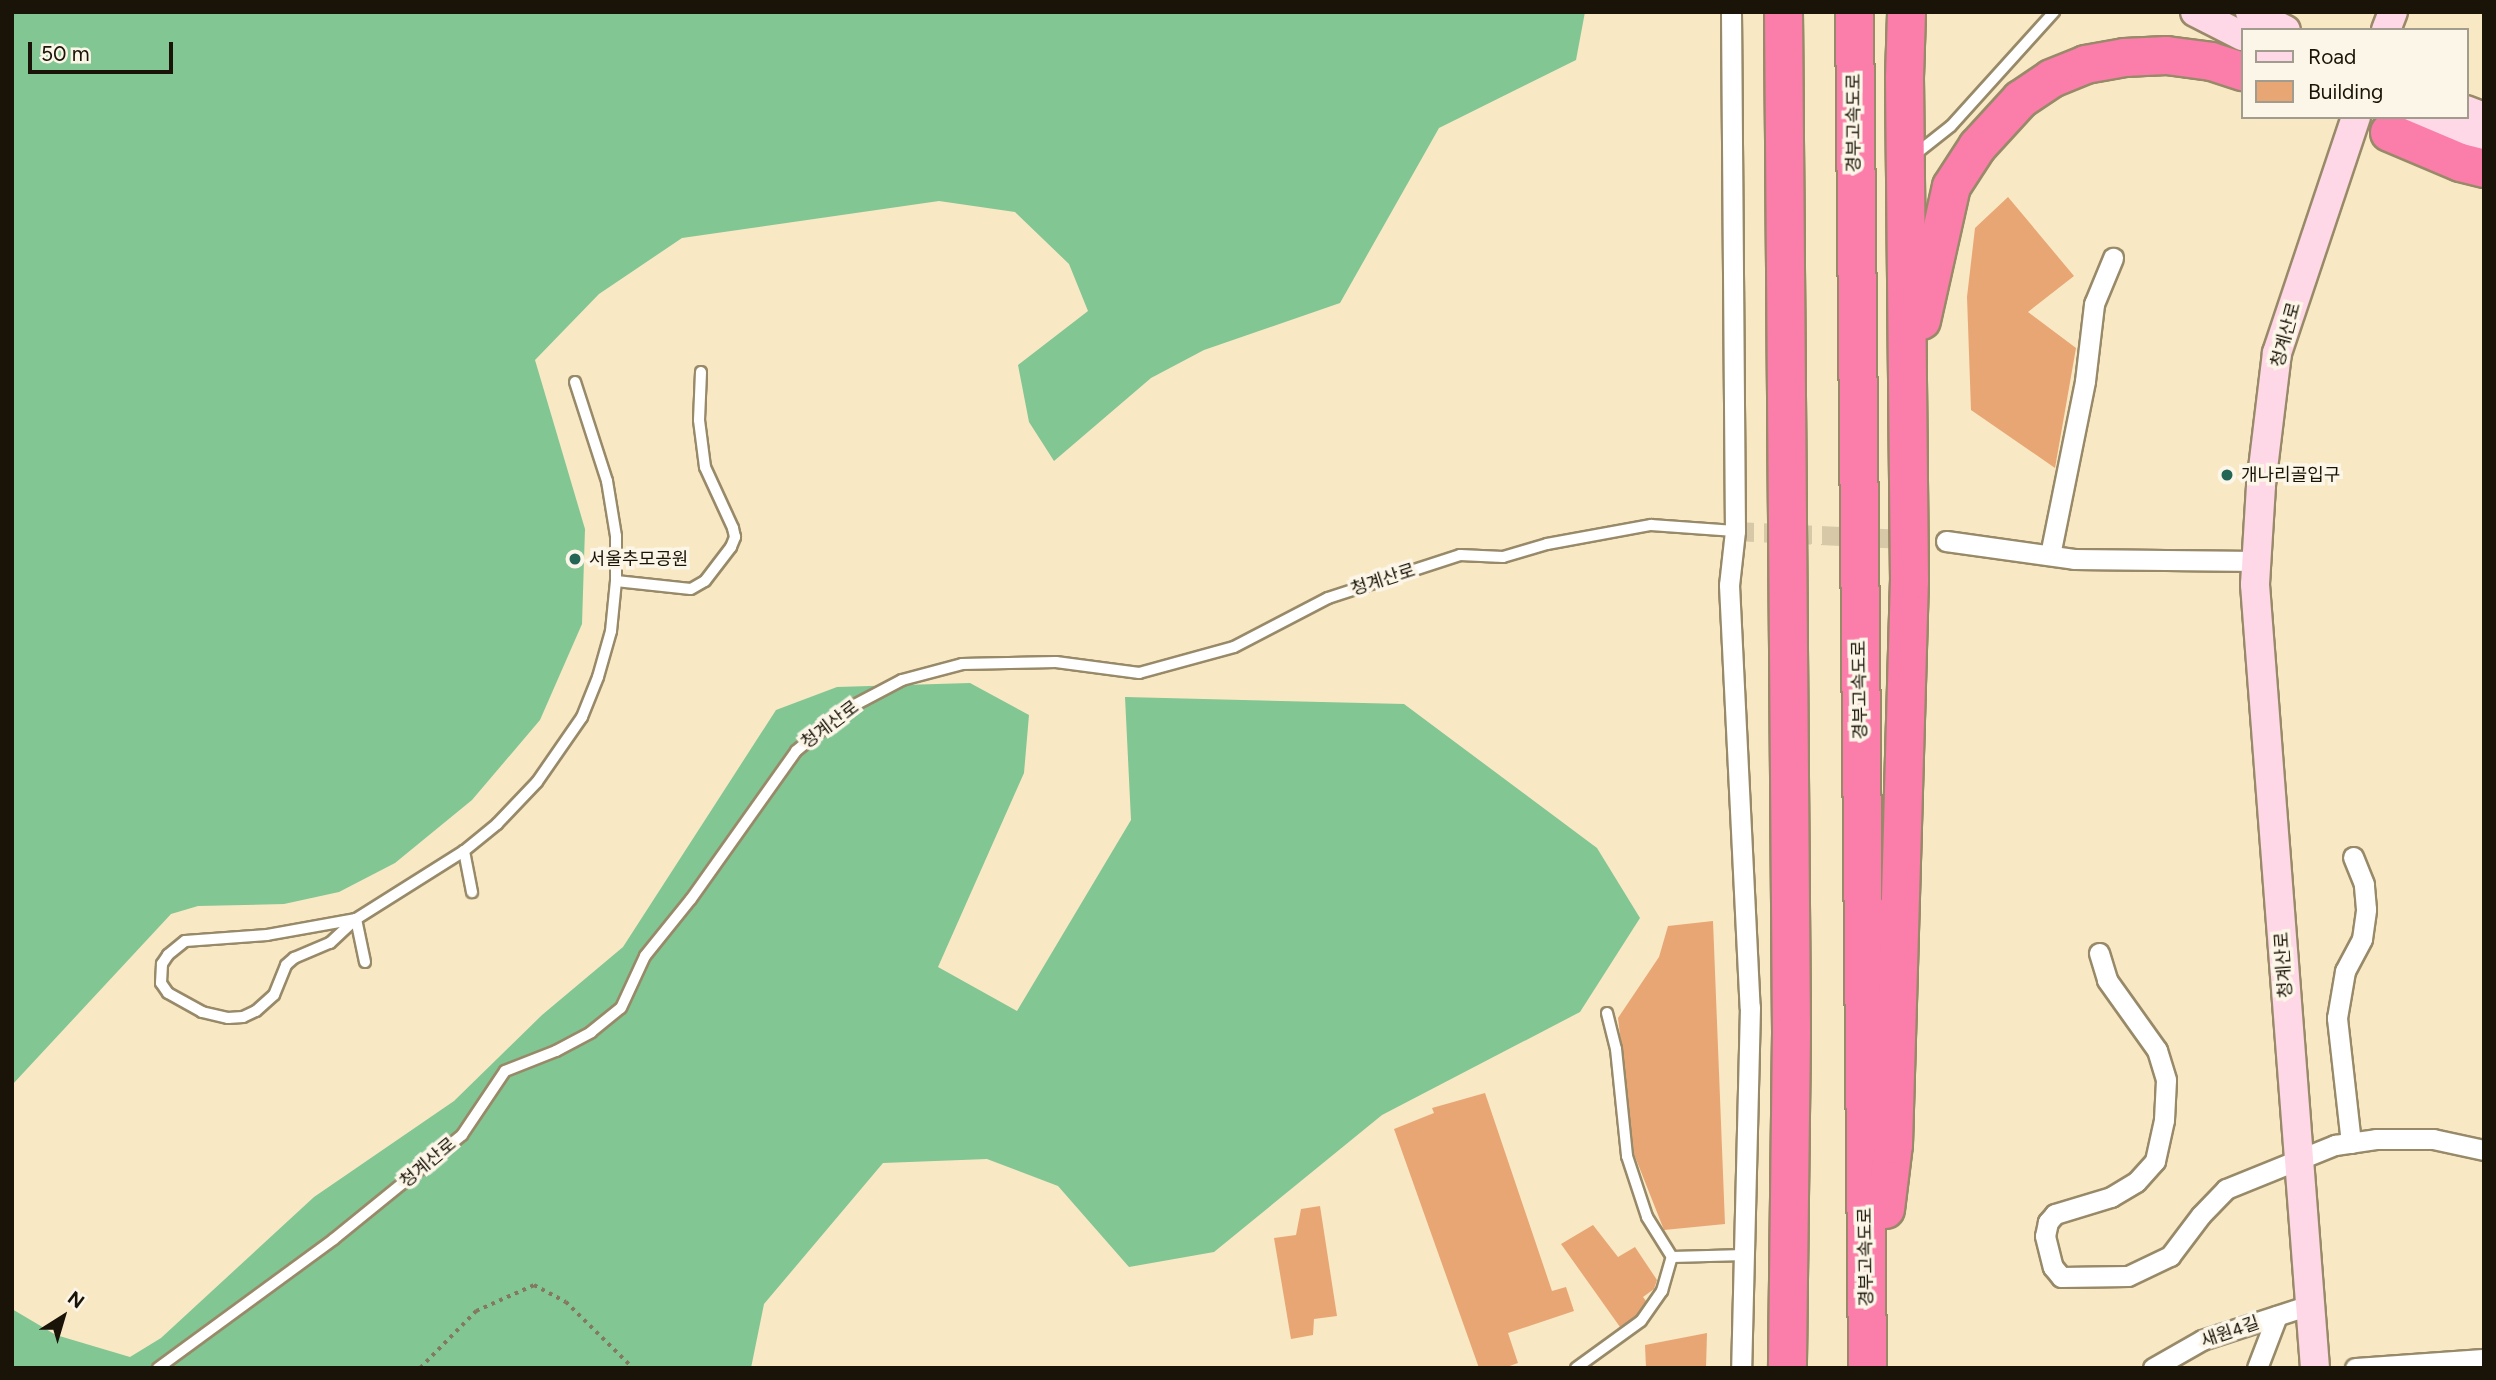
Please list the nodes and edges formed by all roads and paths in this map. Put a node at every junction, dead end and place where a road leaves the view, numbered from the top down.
1 (1731, 12) edge
2 (1783, 12) edge
3 (1854, 12) edge
4 (1906, 12) edge
5 (2053, 12) edge
6 (2195, 12) edge
7 (2250, 12) edge
8 (2282, 28) edge
9 (2240, 35) edge
10 (2240, 70) edge
11 (2355, 119) edge
12 (2403, 125) edge
13 (2484, 144) edge
14 (1905, 163) junction
15 (2484, 168) edge
16 (2113, 258) dead end
17 (701, 372) dead end
18 (575, 382) dead end
19 (1909, 509) junction
20 (1735, 531) junction
21 (1946, 541) tunnel mouth
22 (2050, 555) junction
23 (2257, 561) junction
24 (616, 581) junction
25 (464, 850) junction
26 (2353, 858) dead end
27 (471, 892) dead end
28 (356, 919) junction
29 (2099, 953) dead end
30 (365, 962) dead end
31 (1607, 1013) dead end
32 (2351, 1143) junction
33 (2484, 1150) edge
34 (2299, 1160) junction
35 (1745, 1255) junction
36 (1672, 1257) junction
37 (2310, 1306) junction
38 (2277, 1316) junction
39 (2484, 1359) edge
40 (1867, 1365) edge
41 (158, 1368) edge
42 (420, 1368) edge
43 (633, 1368) edge
44 (1576, 1368) edge
45 (1741, 1368) edge
46 (1787, 1368) edge
47 (2152, 1368) edge
48 (2257, 1368) edge
49 (2315, 1368) edge
50 (2355, 1368) edge

1 - 20 street
2 - 46 highway
3 - 40 highway, 경부고속도로
4 - 14 highway
5 - 14 lane
6 - 9 main road
7 - 8 main road
10 - 19 highway
11 - 23 main road, 청계산로
12 - 13 main road
12 - 15 highway
14 - 19 highway
16 - 22 street
17 - 24 lane
18 - 24 lane
19 - 40 highway
20 - 35 street
20 - 41 lane, 청계산로
21 - 22 street
22 - 23 street
23 - 34 main road, 청계산로
24 - 25 lane
25 - 27 lane
25 - 28 lane
26 - 32 street
28 - 28 lane
28 - 30 lane
29 - 34 street
31 - 36 lane
32 - 33 street
32 - 34 street
34 - 37 main road, 청계산로
35 - 36 lane
35 - 45 street
36 - 44 lane
37 - 38 street, 새원4길
37 - 49 main road, 청계산로
38 - 47 street, 새원4길
38 - 48 street
39 - 50 street
42 - 43 path

